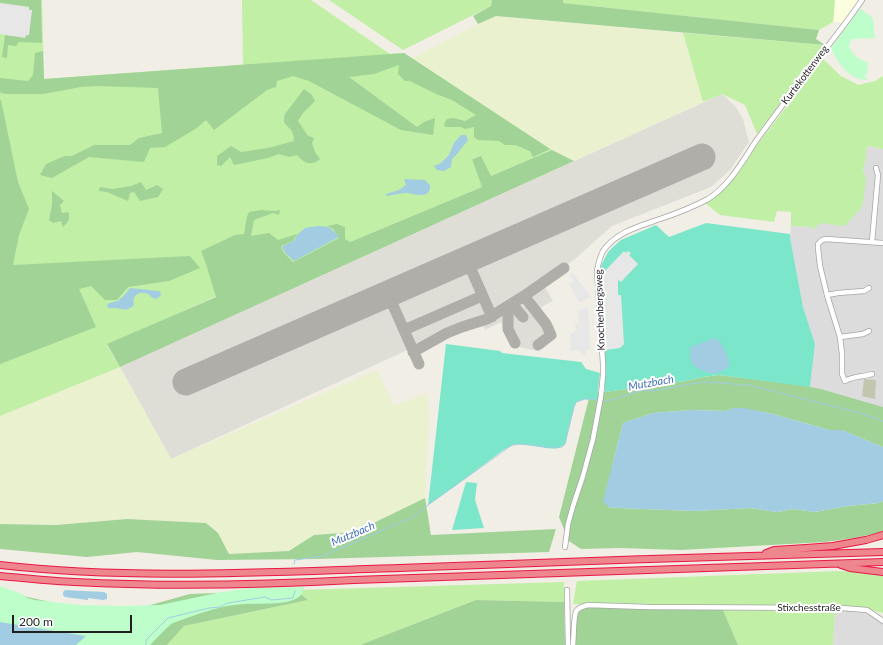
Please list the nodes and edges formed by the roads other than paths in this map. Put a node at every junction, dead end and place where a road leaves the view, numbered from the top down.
1 (862, 0) edge
2 (750, 151) joint
3 (876, 168) dead end
4 (872, 242) junction
5 (883, 243) edge
6 (869, 288) dead end
7 (827, 295) junction
8 (869, 331) dead end
9 (840, 337) junction
10 (872, 374) dead end
11 (883, 535) edge
12 (565, 547) dead end
13 (883, 552) edge
14 (763, 555) junction
15 (883, 562) edge
16 (836, 563) junction
17 (0, 565) edge
18 (883, 572) edge
19 (0, 576) edge
20 (566, 590) dead end
21 (883, 621) edge
22 (568, 645) edge
23 (573, 645) edge

1 - 2 street, Kurtekottenweg
2 - 12 street, Knochenbergsweg
3 - 4 street
4 - 5 street
4 - 7 street
6 - 7 street
7 - 9 street
8 - 9 street
9 - 10 street
11 - 14 highway
13 - 14 highway
14 - 17 highway
15 - 16 highway
16 - 18 highway
16 - 19 highway
20 - 22 street
21 - 23 street, Stixchesstraße

